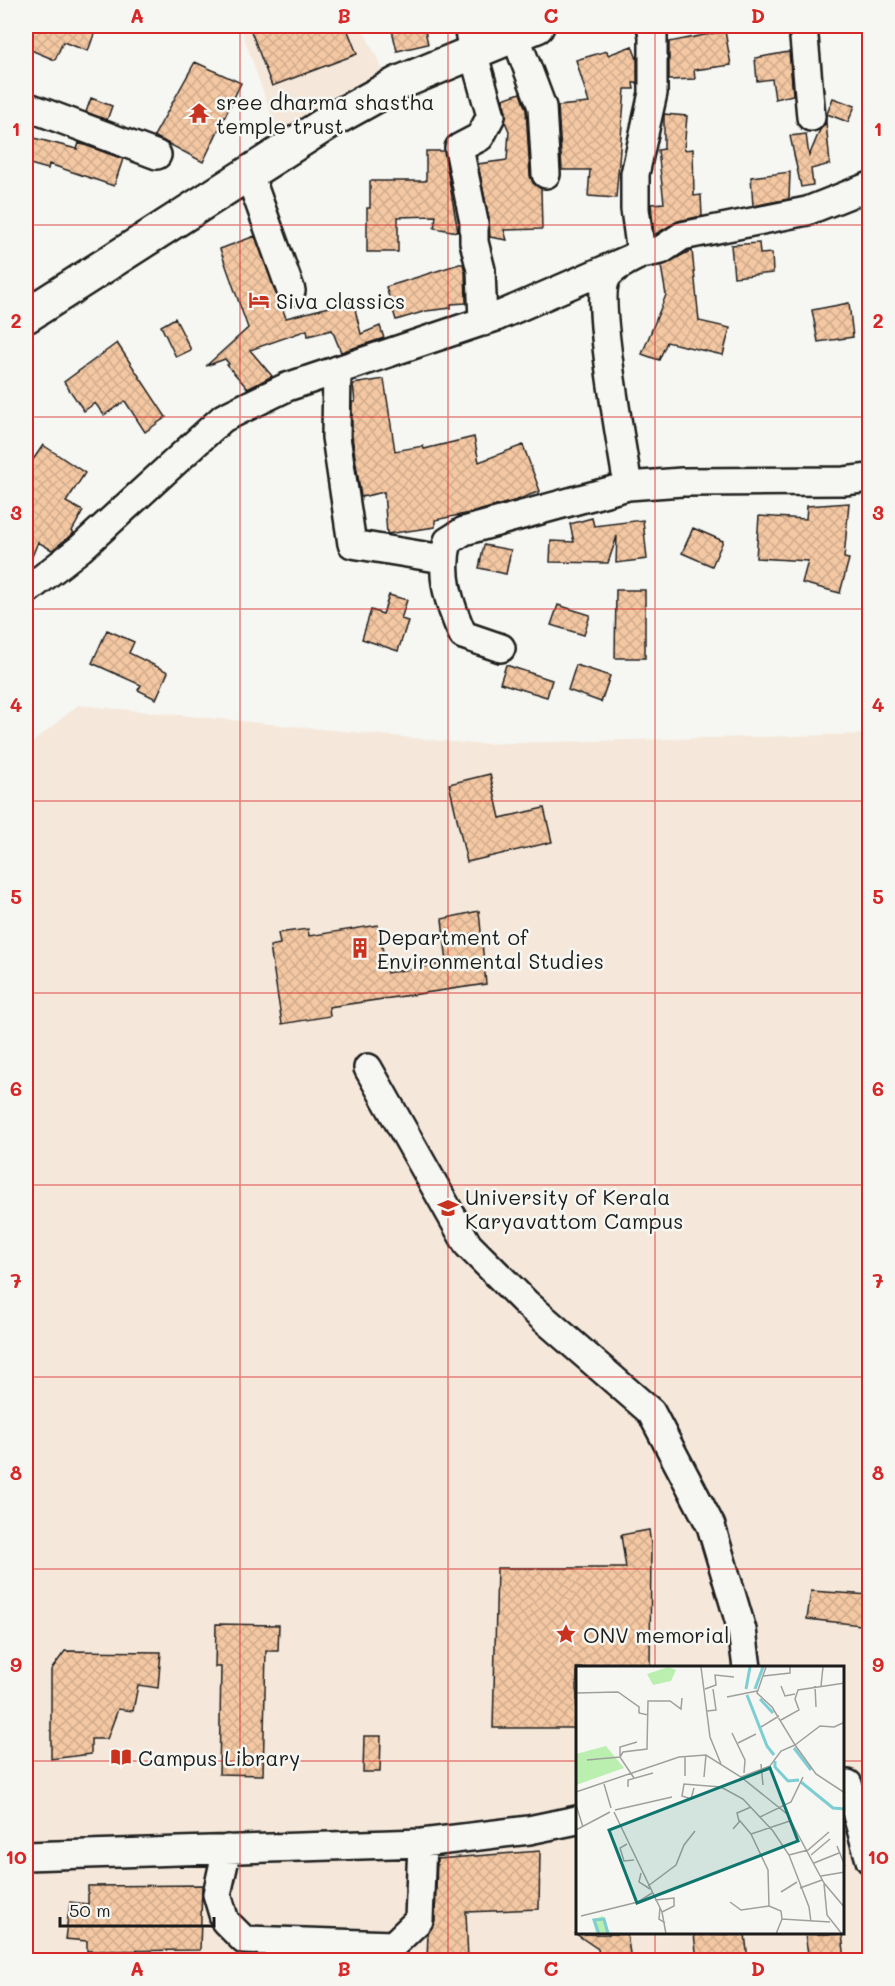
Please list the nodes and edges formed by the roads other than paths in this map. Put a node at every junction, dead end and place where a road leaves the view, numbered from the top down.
1 (651, 26) edge
2 (803, 26) edge
3 (526, 30) edge
4 (471, 39) edge
5 (26, 106) edge
6 (812, 117) dead end
7 (157, 155) dead end
8 (249, 174) junction
9 (546, 174) dead end
10 (870, 186) edge
11 (641, 254) junction
12 (291, 291) dead end
13 (26, 316) edge
14 (483, 322) junction
15 (337, 370) junction
16 (870, 478) edge
17 (628, 486) junction
18 (443, 559) junction
19 (26, 591) edge
20 (501, 648) dead end
21 (369, 1068) dead end
22 (747, 1666) edge
23 (854, 1783) edge
24 (576, 1820) edge
25 (422, 1843) junction
26 (227, 1849) junction
27 (26, 1856) edge
28 (870, 1860) edge

1 - 11 street
2 - 6 street
3 - 4 main road
3 - 9 street
4 - 8 main road
4 - 14 street
5 - 7 street
8 - 12 street
8 - 13 main road
10 - 11 street
11 - 14 street
11 - 17 street
14 - 15 street
15 - 18 street
15 - 19 street
16 - 17 street
17 - 18 street
18 - 20 street
21 - 22 street
23 - 28 street
24 - 25 street
25 - 26 street
25 - 26 street
26 - 27 street

